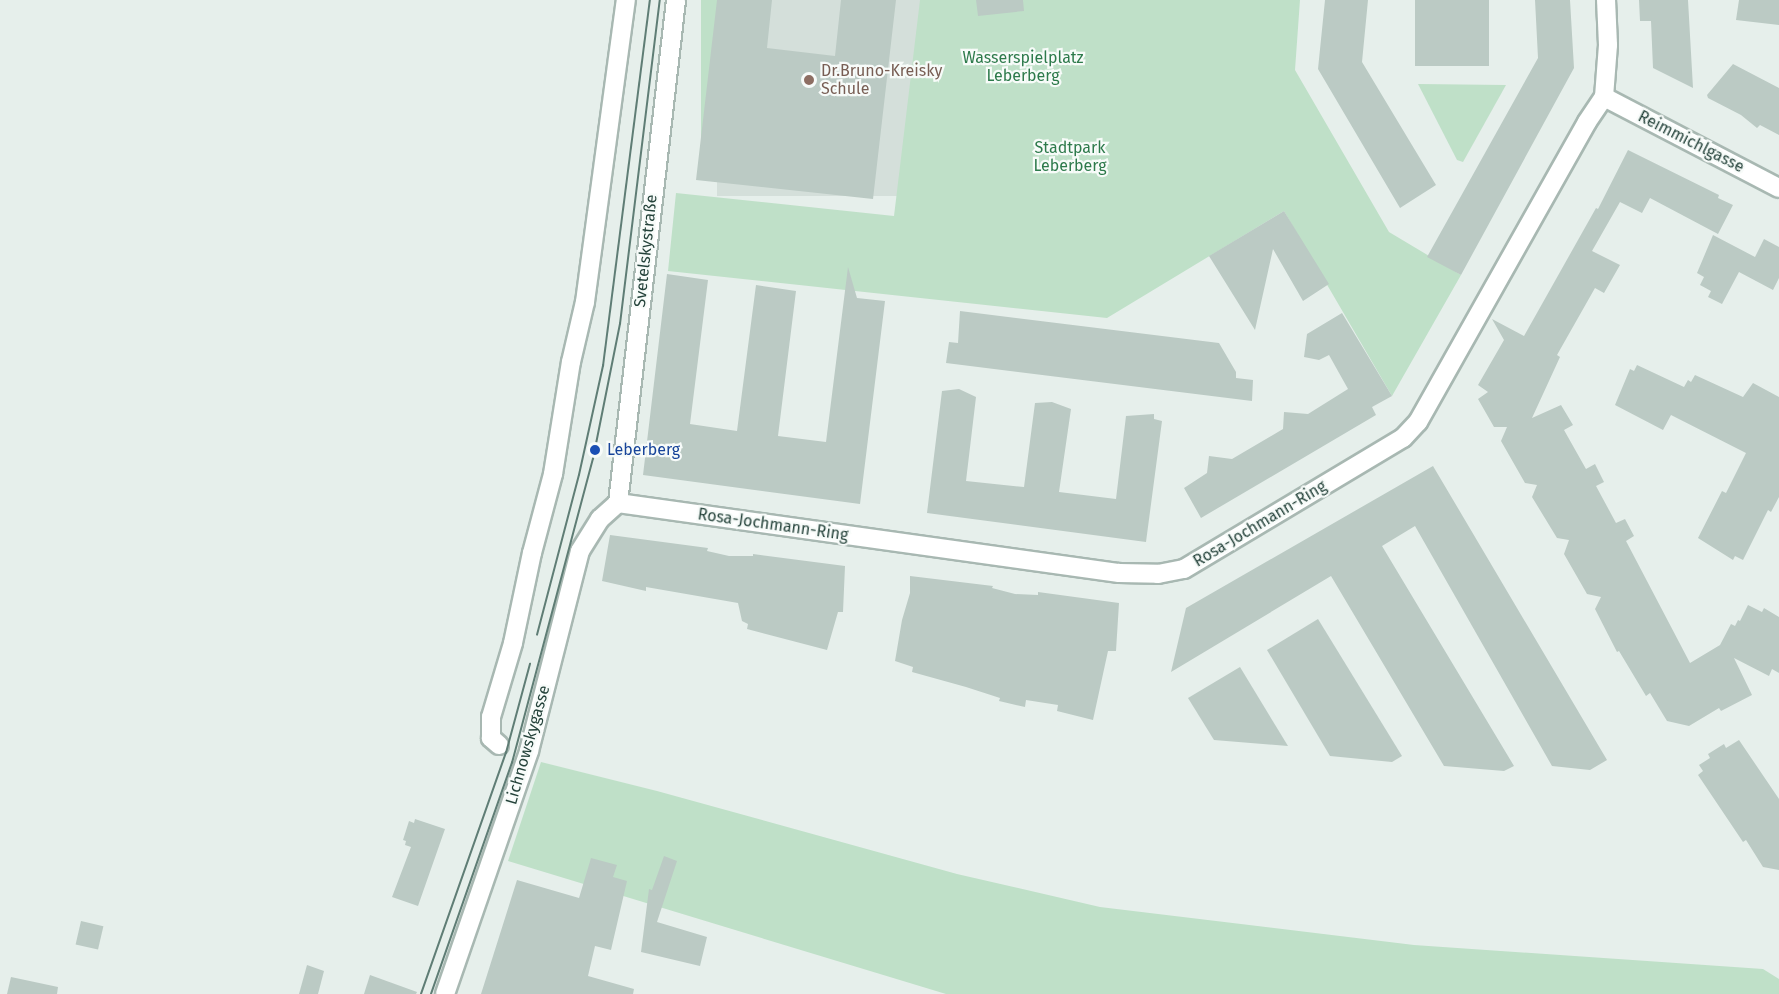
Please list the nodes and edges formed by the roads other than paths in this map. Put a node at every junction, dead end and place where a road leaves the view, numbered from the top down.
1 (626, 0) edge
2 (676, 0) edge
3 (1606, 0) edge
4 (1604, 97) junction
5 (1779, 188) edge
6 (618, 503) junction
7 (499, 745) dead end
8 (445, 994) edge

1 - 7 street
2 - 6 street, Svetelskystraße
3 - 4 street, Rosa-Jochmann-Ring
4 - 5 street, Reimmichlgasse
4 - 6 street, Rosa-Jochmann-Ring
6 - 8 street, Lichnowskygasse

